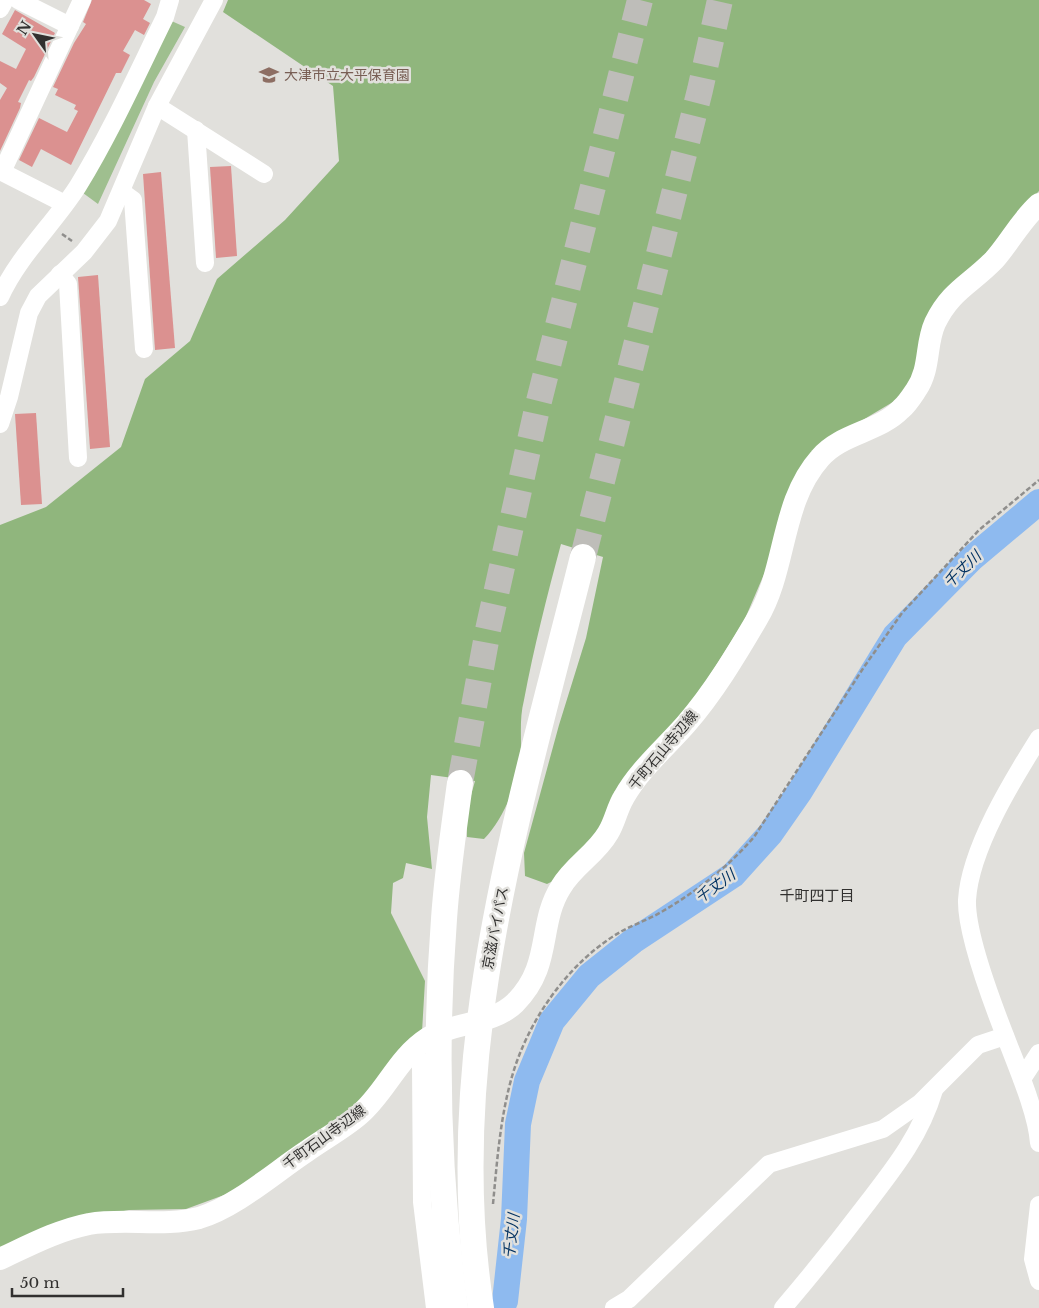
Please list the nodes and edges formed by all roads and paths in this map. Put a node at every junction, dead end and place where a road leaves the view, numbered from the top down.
1 (5, 0) edge
2 (18, 0) edge
3 (82, 0) edge
4 (170, 0) edge
5 (214, 0) edge
6 (0, 10) edge
7 (70, 26) junction
8 (157, 106) junction
9 (196, 130) junction
10 (1, 171) edge
11 (264, 174) dead end
12 (122, 192) junction
13 (65, 204) junction
14 (1039, 204) edge
15 (50, 224) junction
16 (84, 252) junction
17 (205, 263) dead end
18 (60, 274) junction
19 (0, 298) edge
20 (144, 350) dead end
21 (0, 424) edge
22 (78, 458) dead end
23 (1039, 480) edge
24 (583, 557) tunnel mouth
25 (1039, 738) edge
26 (460, 783) tunnel mouth
27 (1005, 1036) junction
28 (414, 1049) junction
29 (1039, 1053) edge
30 (1022, 1079) junction
31 (934, 1088) junction
32 (1039, 1144) edge
33 (1039, 1205) edge
34 (492, 1212) dead end
35 (0, 1259) edge
36 (1039, 1281) edge
37 (435, 1308) edge
38 (456, 1308) edge
39 (481, 1308) edge
40 (614, 1308) edge
41 (783, 1308) edge

1 - 6 street
2 - 7 street
3 - 7 street
4 - 13 street
5 - 8 street
7 - 10 street
8 - 9 street
8 - 12 street
9 - 11 street
9 - 17 street
10 - 13 street
12 - 16 street
12 - 20 street
13 - 15 street
14 - 28 main road, 千町石山寺辺線
15 - 16 path
15 - 19 street
16 - 18 street
18 - 21 street
18 - 22 street
23 - 34 path
24 - 39 highway, 京滋バイパス
25 - 27 street
26 - 38 highway
27 - 30 street
27 - 31 street
28 - 35 main road, 千町石山寺辺線
28 - 37 street
29 - 30 street
30 - 32 street
31 - 40 street
31 - 41 street
33 - 36 street

